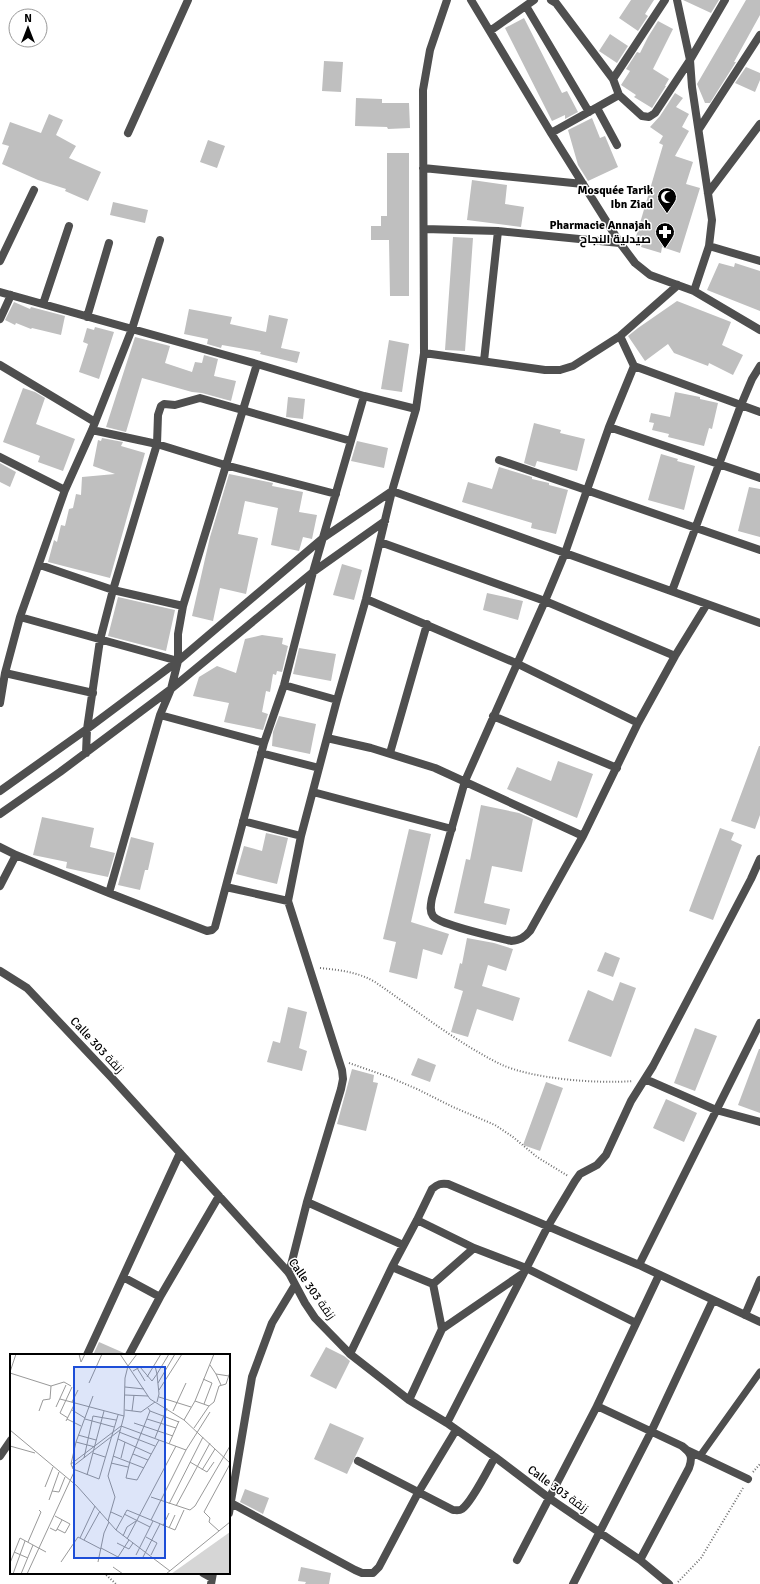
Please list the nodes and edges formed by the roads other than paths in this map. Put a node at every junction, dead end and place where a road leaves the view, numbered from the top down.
1 (188, 0) edge
2 (447, 0) edge
3 (471, 0) edge
4 (534, 0) edge
5 (552, 0) edge
6 (665, 0) edge
7 (677, 0) edge
8 (725, 0) edge
9 (526, 6) junction
10 (490, 31) junction
11 (760, 35) edge
12 (690, 60) junction
13 (613, 79) junction
14 (619, 95) junction
15 (593, 110) junction
16 (760, 124) edge
17 (699, 129) junction
18 (128, 133) dead end
19 (551, 133) junction
20 (617, 145) dead end
21 (423, 168) junction
22 (583, 184) junction
23 (34, 190) dead end
24 (708, 193) junction
25 (69, 226) dead end
26 (424, 229) junction
27 (498, 231) junction
28 (160, 240) dead end
29 (109, 242) dead end
30 (620, 243) junction
31 (709, 246) junction
32 (0, 261) edge
33 (760, 261) edge
34 (678, 285) junction
35 (694, 291) junction
36 (0, 292) edge
37 (11, 295) junction
38 (42, 304) junction
39 (87, 317) junction
40 (0, 319) edge
41 (132, 329) junction
42 (760, 330) edge
43 (620, 336) junction
44 (424, 353) junction
45 (484, 361) junction
46 (256, 364) junction
47 (0, 365) edge
48 (634, 366) junction
49 (760, 366) edge
50 (364, 396) junction
51 (741, 405) junction
52 (416, 409) junction
53 (243, 410) junction
54 (760, 412) edge
55 (95, 422) junction
56 (609, 427) junction
57 (92, 430) junction
58 (351, 440) junction
59 (157, 444) junction
60 (0, 457) edge
61 (499, 460) dead end
62 (720, 464) junction
63 (225, 465) junction
64 (760, 478) edge
65 (65, 490) junction
66 (586, 490) junction
67 (392, 491) junction
68 (336, 494) junction
69 (384, 521) junction
70 (696, 528) junction
71 (323, 538) junction
72 (380, 542) junction
73 (760, 550) edge
74 (565, 553) junction
75 (40, 565) junction
76 (313, 572) junction
77 (113, 590) junction
78 (672, 591) junction
79 (366, 599) junction
80 (546, 601) junction
81 (707, 604) junction
82 (183, 606) junction
83 (20, 617) junction
84 (760, 623) edge
85 (427, 624) junction
86 (100, 640) junction
87 (676, 656) junction
88 (178, 661) junction
89 (518, 664) junction
90 (6, 673) junction
91 (284, 685) junction
92 (171, 690) junction
93 (93, 693) junction
94 (337, 700) junction
95 (0, 703) edge
96 (160, 715) junction
97 (493, 716) junction
98 (638, 723) junction
99 (87, 729) junction
100 (327, 738) junction
101 (264, 742) junction
102 (86, 753) junction
103 (261, 753) junction
104 (390, 753) junction
105 (319, 768) junction
106 (617, 768) junction
107 (465, 781) junction
108 (0, 791) edge
109 (313, 792) junction
110 (0, 814) edge
111 (243, 821) junction
112 (452, 829) junction
113 (301, 836) junction
114 (583, 836) junction
115 (0, 847) edge
116 (16, 855) junction
117 (760, 859) edge
118 (0, 886) edge
119 (226, 887) junction
120 (109, 893) junction
121 (288, 901) junction
122 (0, 971) edge
123 (760, 1023) edge
124 (645, 1079) junction
125 (716, 1110) junction
126 (760, 1122) edge
127 (180, 1153) junction
128 (219, 1196) junction
129 (307, 1202) junction
130 (417, 1220) junction
131 (548, 1226) junction
132 (403, 1244) junction
133 (474, 1248) junction
134 (639, 1265) junction
135 (392, 1267) junction
136 (525, 1271) junction
137 (289, 1273) junction
138 (659, 1275) junction
139 (123, 1277) junction
140 (760, 1280) edge
141 (433, 1284) junction
142 (295, 1285) junction
143 (160, 1296) junction
144 (713, 1300) junction
145 (745, 1315) junction
146 (760, 1322) edge
147 (636, 1323) junction
148 (442, 1329) junction
149 (87, 1354) edge
150 (130, 1354) edge
151 (350, 1354) junction
152 (760, 1372) edge
153 (409, 1400) junction
154 (597, 1406) junction
155 (447, 1424) junction
156 (456, 1430) junction
157 (650, 1432) junction
158 (10, 1441) edge
159 (687, 1450) junction
160 (0, 1456) edge
161 (700, 1456) junction
162 (495, 1457) junction
163 (358, 1461) dead end
164 (748, 1479) road end
165 (418, 1493) junction
166 (549, 1498) junction
167 (230, 1508) edge
168 (599, 1533) junction
169 (516, 1560) dead end
170 (640, 1560) junction
171 (572, 1584) edge
172 (669, 1584) edge

1 - 18 street
2 - 21 street
3 - 10 street
4 - 9 street
5 - 13 street
6 - 13 street
7 - 12 street
8 - 12 street
9 - 10 street
9 - 15 street
10 - 19 street
11 - 17 street
12 - 14 street
12 - 17 street
13 - 14 street
14 - 15 street
15 - 19 street
15 - 20 street
16 - 24 street
17 - 24 street
19 - 22 street
21 - 22 street
21 - 26 street
22 - 30 street
23 - 32 street
24 - 31 street
25 - 38 street
26 - 27 street
26 - 44 street
27 - 30 street
27 - 45 street
28 - 41 street
29 - 39 street
30 - 34 street
31 - 33 street
31 - 35 street
34 - 35 street
34 - 43 street
35 - 42 street
36 - 37 street
37 - 38 street
37 - 40 street
38 - 39 street
39 - 41 street
41 - 46 street
41 - 55 street
43 - 45 street
43 - 48 street
44 - 45 street
44 - 52 street
46 - 50 street
46 - 53 street
47 - 55 street
48 - 51 street
48 - 56 street
49 - 51 street
50 - 52 street
50 - 58 street
51 - 54 street
51 - 62 street
52 - 67 street
53 - 58 street
53 - 59 street
53 - 63 street
55 - 57 street
56 - 62 street
56 - 66 street
57 - 59 street
57 - 65 street
58 - 68 street
59 - 63 street
59 - 77 street
60 - 65 street
61 - 66 street
62 - 64 street
62 - 70 street
63 - 68 street
63 - 82 street
65 - 75 street
66 - 70 street
66 - 74 street
67 - 69 street
67 - 71 street
67 - 74 street
68 - 71 street
69 - 72 street
69 - 76 street
70 - 73 street
70 - 78 street
71 - 76 street
71 - 88 street
72 - 79 street
72 - 80 street
74 - 78 street
74 - 80 street
75 - 77 street
75 - 83 street
76 - 91 street
76 - 92 street
77 - 82 street
77 - 86 street
78 - 81 street
79 - 85 street
79 - 94 street
80 - 87 street
80 - 89 street
81 - 84 street
81 - 87 street
82 - 88 street
83 - 86 street
83 - 90 street
85 - 89 street
85 - 104 street
86 - 88 street
86 - 93 street
87 - 98 street
88 - 92 street
88 - 99 street
89 - 97 street
89 - 98 street
90 - 93 street
90 - 95 street
91 - 94 street
91 - 101 street
92 - 96 street
92 - 102 street
93 - 99 street
94 - 100 street
96 - 101 street
96 - 120 street
97 - 106 street
97 - 107 street
98 - 106 street
99 - 102 street
99 - 108 street
100 - 104 street
100 - 105 street
101 - 103 street
102 - 110 street
103 - 105 street
103 - 111 street
104 - 107 street
105 - 109 street
106 - 114 street
107 - 112 street
107 - 114 street
109 - 112 street
109 - 113 street
111 - 113 street
111 - 119 street
112 - 114 street
113 - 121 street
115 - 116 street
116 - 118 street
116 - 120 street
117 - 124 street
119 - 120 street
119 - 121 street
121 - 129 street
122 - 127 street, Calle 303 زنقة
123 - 125 street
124 - 125 street
124 - 131 street
125 - 126 street
125 - 134 street
127 - 128 street, Calle 303 زنقة
127 - 139 street
128 - 137 street, Calle 303 زنقة
128 - 143 street
129 - 132 street
129 - 137 street
130 - 131 street
130 - 132 street
130 - 133 street
131 - 134 street
131 - 136 street
132 - 135 street
133 - 136 street
133 - 141 street
134 - 138 street
135 - 141 street
135 - 151 street
136 - 147 street
136 - 148 street
136 - 155 street
137 - 142 street, Calle 303 زنقة
138 - 144 street
138 - 147 street
139 - 143 street
139 - 149 street
140 - 145 street
141 - 148 street
142 - 151 street, Calle 303 زنقة
142 - 167 street
143 - 150 street
144 - 145 street
144 - 157 street
145 - 146 street
147 - 154 street
148 - 153 street
151 - 153 street, Calle 303 زنقة
152 - 161 lane
153 - 155 street, Calle 303 زنقة
154 - 157 street
154 - 166 street
155 - 156 street, Calle 303 زنقة
156 - 162 street, Calle 303 زنقة
156 - 165 street
157 - 159 street
157 - 168 street
158 - 160 street
159 - 161 street
159 - 170 street
161 - 164 street
162 - 165 street
162 - 166 street, Calle 303 زنقة
163 - 165 street
165 - 167 street
166 - 168 street, Calle 303 زنقة
166 - 169 street
168 - 170 street, Calle 303 زنقة
168 - 171 street
170 - 172 street, Calle 303 زنقة

